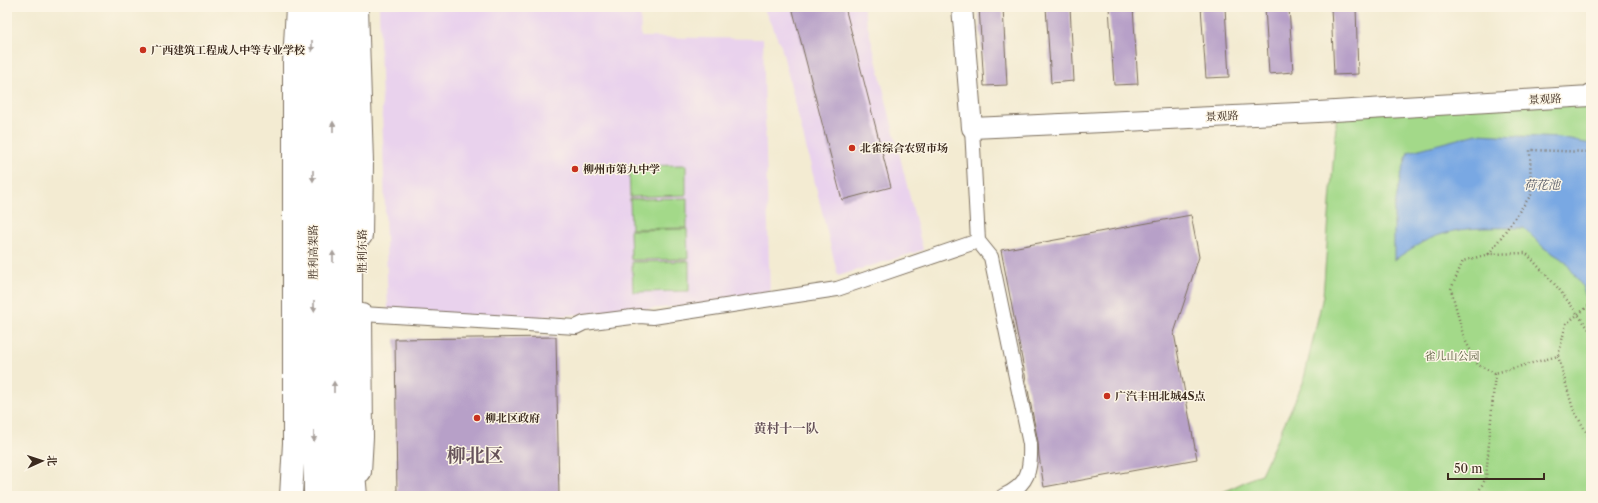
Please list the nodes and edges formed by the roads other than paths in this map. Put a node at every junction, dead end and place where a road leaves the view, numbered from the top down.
1 (312, 7) edge
2 (332, 7) edge
3 (346, 7) edge
4 (358, 7) edge
5 (962, 7) edge
6 (291, 9) edge
7 (1591, 94) edge
8 (972, 128) junction
9 (978, 241) junction
10 (362, 314) junction
11 (290, 496) edge
12 (315, 496) edge
13 (334, 496) edge
14 (356, 496) edge
15 (360, 496) edge
16 (1003, 496) edge

1 -> 12 main road, 胜利高架路
13 -> 2 main road, 胜利高架路
3 - 14 main road
4 - 10 main road, 胜利东路
5 - 8 main road
6 - 11 main road
6 - 11 main road
7 - 8 main road, 景观路
8 - 9 street
9 - 10 street
9 - 16 street
10 - 15 main road, 胜利东路

